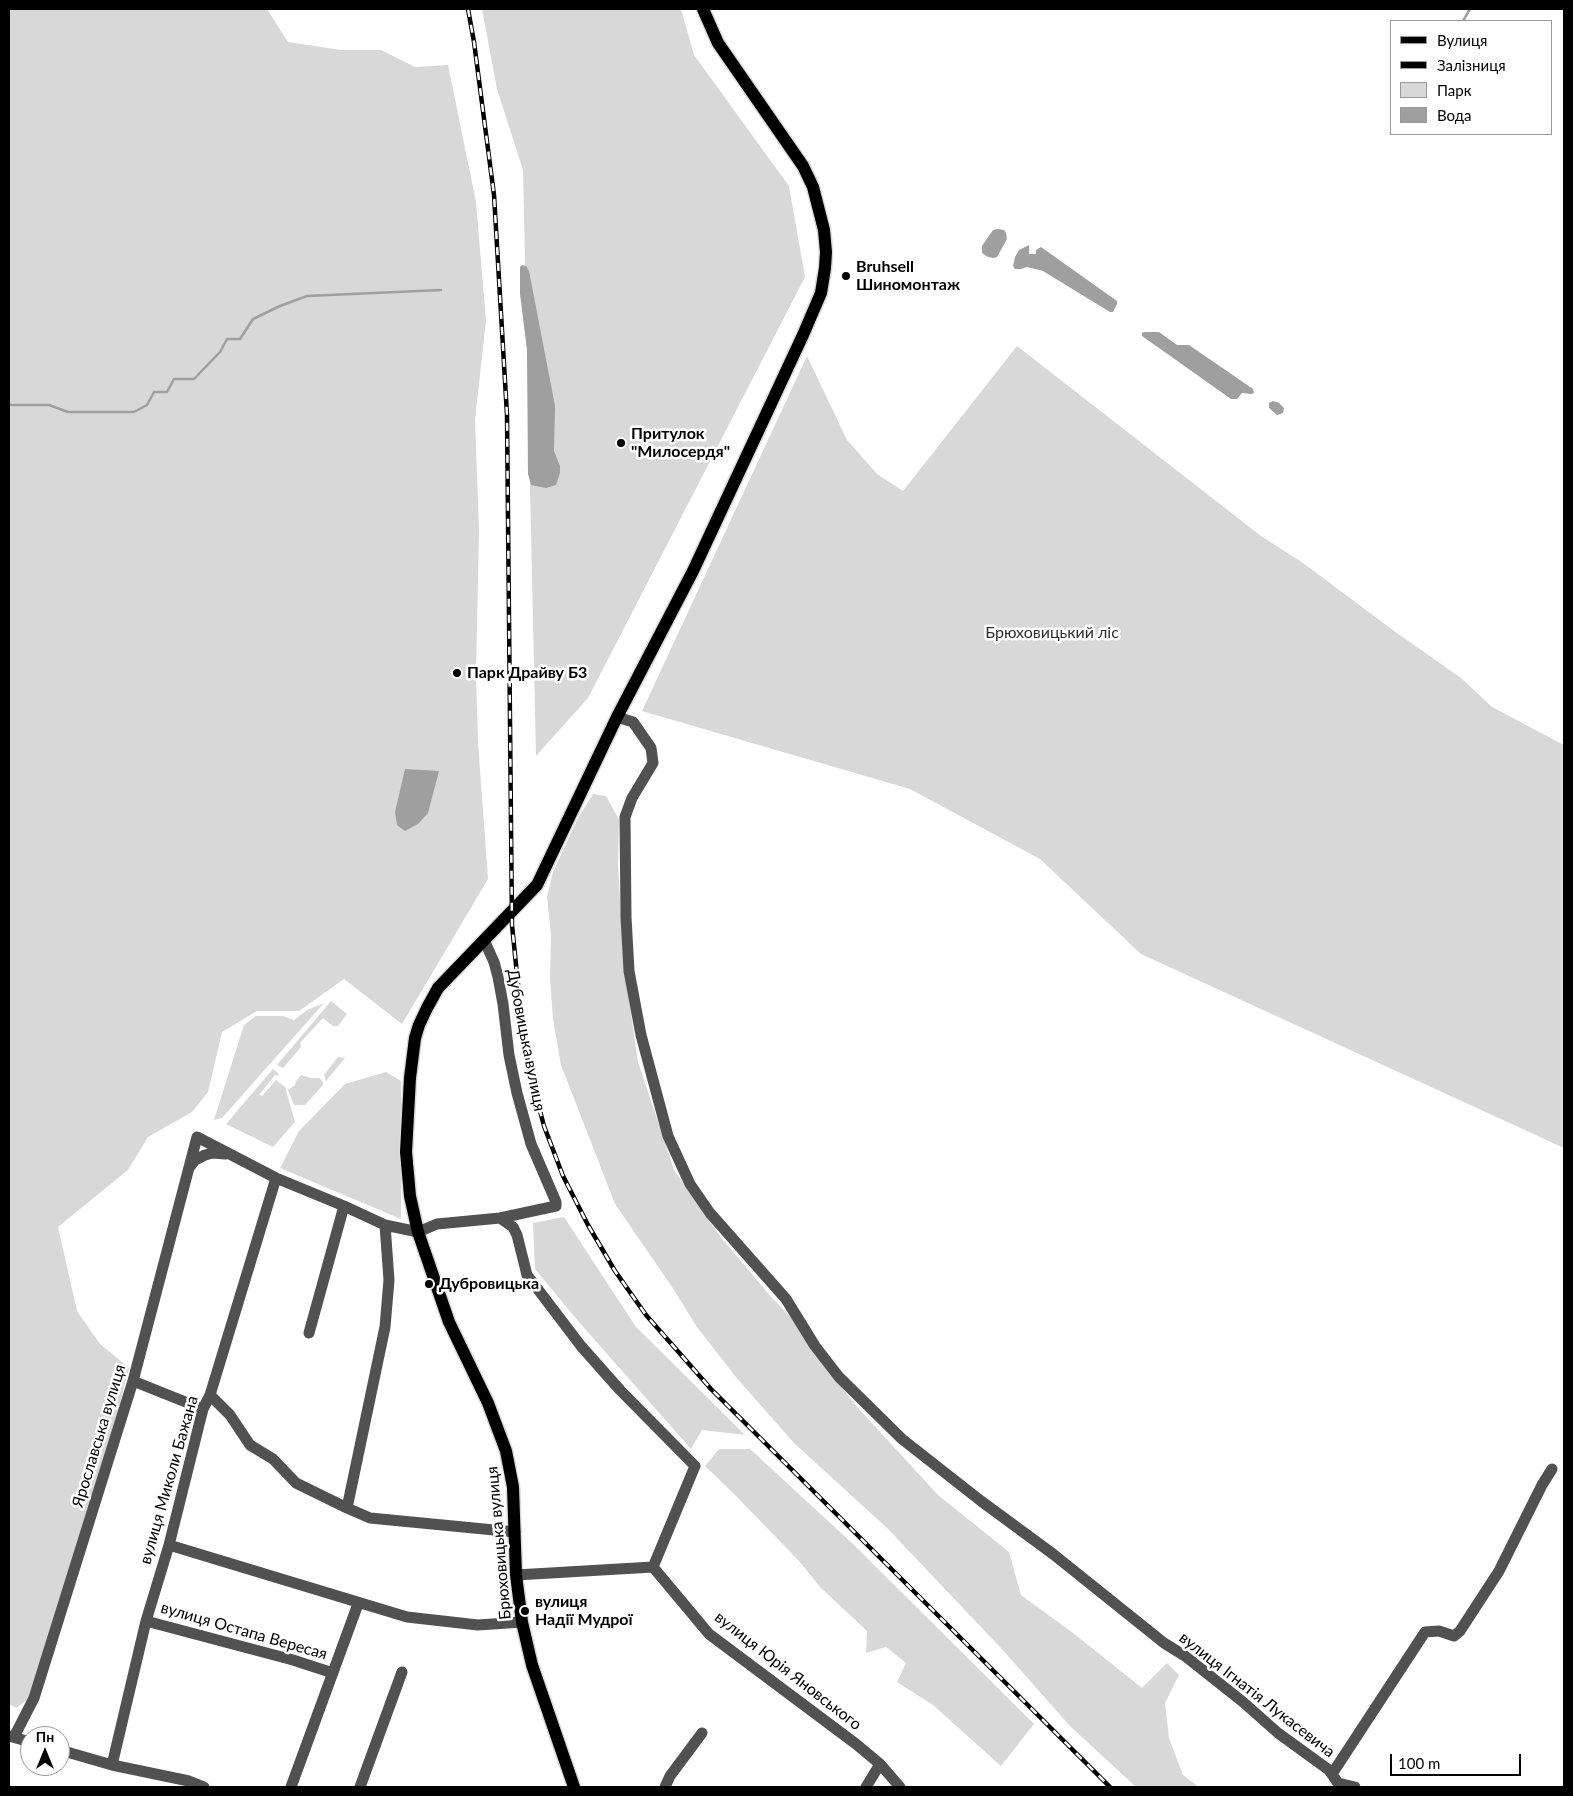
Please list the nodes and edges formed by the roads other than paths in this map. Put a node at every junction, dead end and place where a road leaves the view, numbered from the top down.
1 (703, 9) edge
2 (618, 717) junction
3 (484, 940) junction
4 (230, 1155) junction
5 (188, 1169) junction
6 (276, 1178) junction
7 (344, 1206) junction
8 (500, 1218) junction
9 (385, 1225) junction
10 (418, 1232) junction
11 (309, 1333) dead end
12 (133, 1381) junction
13 (210, 1394) junction
14 (203, 1409) junction
15 (1552, 1469) dead end
16 (347, 1508) junction
17 (515, 1532) junction
18 (169, 1545) junction
19 (653, 1567) junction
20 (516, 1575) junction
21 (358, 1604) junction
22 (146, 1621) junction
23 (522, 1622) junction
24 (402, 1672) dead end
25 (333, 1673) junction
26 (702, 1733) dead end
27 (11, 1736) edge
28 (70, 1753) edge
29 (880, 1764) junction
30 (112, 1765) junction
31 (1335, 1781) edge
32 (204, 1787) edge
33 (291, 1787) edge
34 (360, 1787) edge
35 (574, 1787) edge
36 (665, 1787) edge
37 (866, 1787) edge
38 (900, 1787) edge
39 (1355, 1787) edge

1 - 2 main road, Брюховицька вулиця
2 - 3 main road, Брюховицька вулиця
2 - 31 street, вулиця Ігнатія Лукасевича
3 - 8 street, Дубовицька вулиця
3 - 10 main road, Брюховицька вулиця
4 - 5 street
4 - 5 street, Ярославська вулиця
4 - 6 street
5 - 12 street, Ярославська вулиця
6 - 7 street
6 - 13 street, вулиця Миколи Бажана
7 - 9 street
7 - 11 street
8 - 10 street, Дубовицька вулиця
8 - 19 street
9 - 10 street
9 - 16 street
10 - 17 main road, Брюховицька вулиця
12 - 14 street
12 - 27 street, Ярославська вулиця
13 - 14 street, вулиця Миколи Бажана
13 - 16 street
14 - 18 street, вулиця Миколи Бажана
15 - 31 street
16 - 17 street
17 - 20 main road, Брюховицька вулиця
18 - 21 street
18 - 22 street, вулиця Миколи Бажана
19 - 20 street
19 - 29 street, вулиця Юрія Яновського
20 - 23 main road, Брюховицька вулиця
21 - 23 street
21 - 25 street
22 - 25 street, вулиця Остапа Вересая
22 - 30 street, вулиця Миколи Бажана
23 - 35 main road, Брюховицька вулиця
24 - 34 street
25 - 33 street
26 - 36 street
28 - 30 street
29 - 37 street
29 - 38 street, вулиця Юрія Яновського
30 - 32 street
31 - 39 street, вулиця Ігнатія Лукасевича

